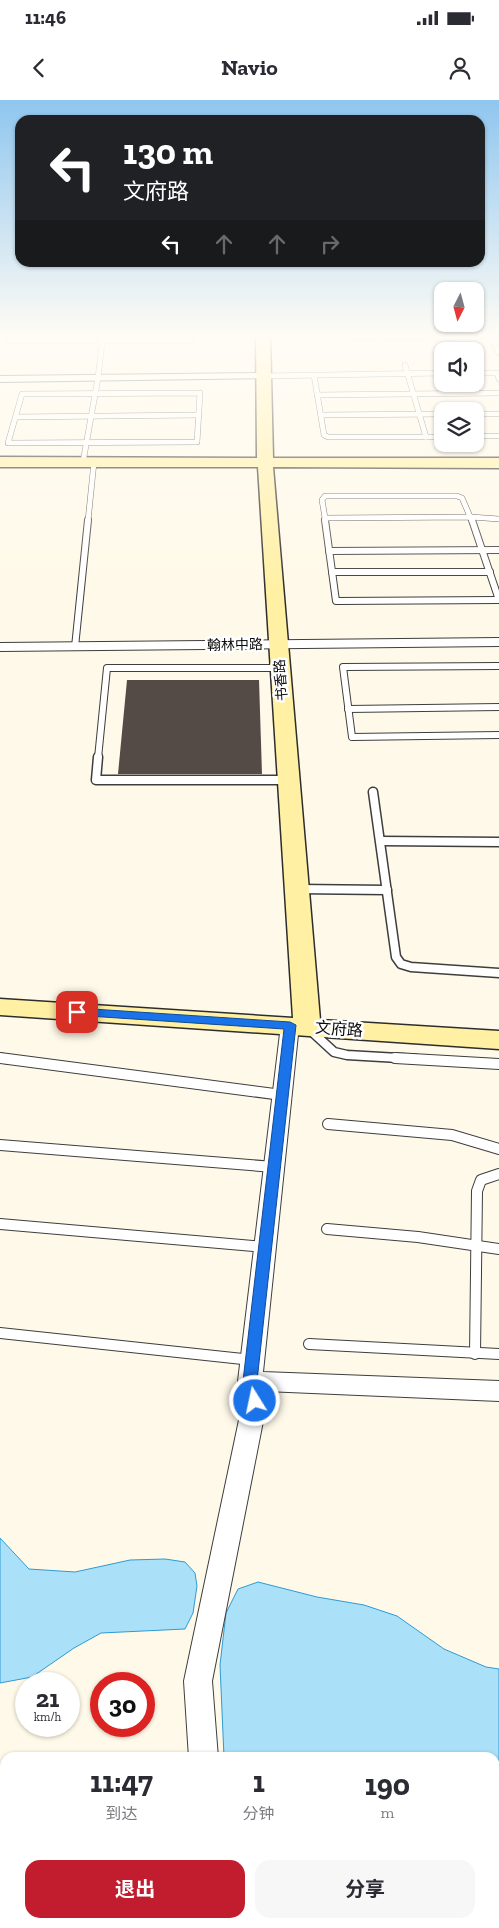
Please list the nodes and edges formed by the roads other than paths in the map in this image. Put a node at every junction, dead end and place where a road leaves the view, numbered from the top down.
1 (15, 419) edge
2 (90, 419) edge
3 (199, 419) edge
4 (265, 419) edge
5 (322, 419) edge
6 (420, 419) edge
7 (484, 436) edge
8 (499, 436) edge
9 (426, 437) junction
10 (434, 437) edge
11 (86, 443) junction
12 (265, 461) junction
13 (0, 462) edge
14 (88, 462) junction
15 (499, 463) edge
16 (325, 518) junction
17 (472, 518) junction
18 (499, 519) edge
19 (482, 550) junction
20 (499, 550) edge
21 (329, 551) junction
22 (332, 572) junction
23 (490, 572) junction
24 (496, 580) edge
25 (499, 600) edge
26 (499, 642) edge
27 (278, 644) junction
28 (75, 647) junction
29 (0, 648) edge
30 (499, 666) edge
31 (280, 668) junction
32 (499, 707) edge
33 (348, 709) junction
34 (499, 735) edge
35 (289, 780) junction
36 (373, 792) dead end
37 (381, 841) junction
38 (499, 842) edge
39 (297, 890) junction
40 (387, 890) junction
41 (499, 973) edge
42 (0, 1007) edge
43 (299, 1026) junction
44 (499, 1040) edge
45 (0, 1058) edge
46 (499, 1064) edge
47 (282, 1095) junction
48 (328, 1124) dead end
49 (0, 1145) edge
50 (499, 1149) edge
51 (274, 1167) junction
52 (499, 1174) edge
53 (0, 1224) edge
54 (327, 1229) dead end
55 (476, 1246) junction
56 (265, 1247) junction
57 (499, 1249) edge
58 (0, 1333) edge
59 (308, 1344) dead end
60 (475, 1354) junction
61 (499, 1354) edge
62 (251, 1370) junction
63 (499, 1391) edge
64 (204, 1752) edge

1 - 11 lane
2 - 11 lane
3 - 11 lane
4 - 12 street, 书香路
5 - 9 lane
6 - 9 lane
7 - 8 lane
9 - 10 lane
11 - 14 lane
12 - 14 street
12 - 15 street
12 - 27 street, 书香路
13 - 14 street
14 - 28 lane
16 - 17 lane
16 - 17 lane
16 - 21 lane
17 - 18 lane
17 - 19 lane
19 - 20 lane
19 - 21 lane
19 - 23 lane
21 - 22 lane
22 - 23 lane
22 - 25 lane
23 - 24 lane
24 - 25 lane
26 - 27 street, 翰林中路
27 - 28 street, 翰林中路
27 - 31 street, 书香路
28 - 29 street, 翰林中路
30 - 33 lane
31 - 35 street, 书香路
31 - 35 lane
32 - 33 lane
33 - 34 lane
35 - 39 street, 书香路
36 - 37 lane
37 - 38 lane
37 - 40 lane
39 - 40 lane
39 - 43 street, 书香路
40 - 41 lane
42 - 43 street, 文府路
43 - 44 street, 文府路
43 - 46 lane
43 - 47 street
45 - 47 lane
47 - 51 street
48 - 50 lane
49 - 51 lane
51 - 56 street
52 - 55 lane
53 - 56 lane
54 - 55 lane
55 - 57 lane
55 - 60 lane
56 - 62 street
58 - 62 lane
59 - 60 lane
60 - 61 lane
62 - 63 street
62 - 64 street

